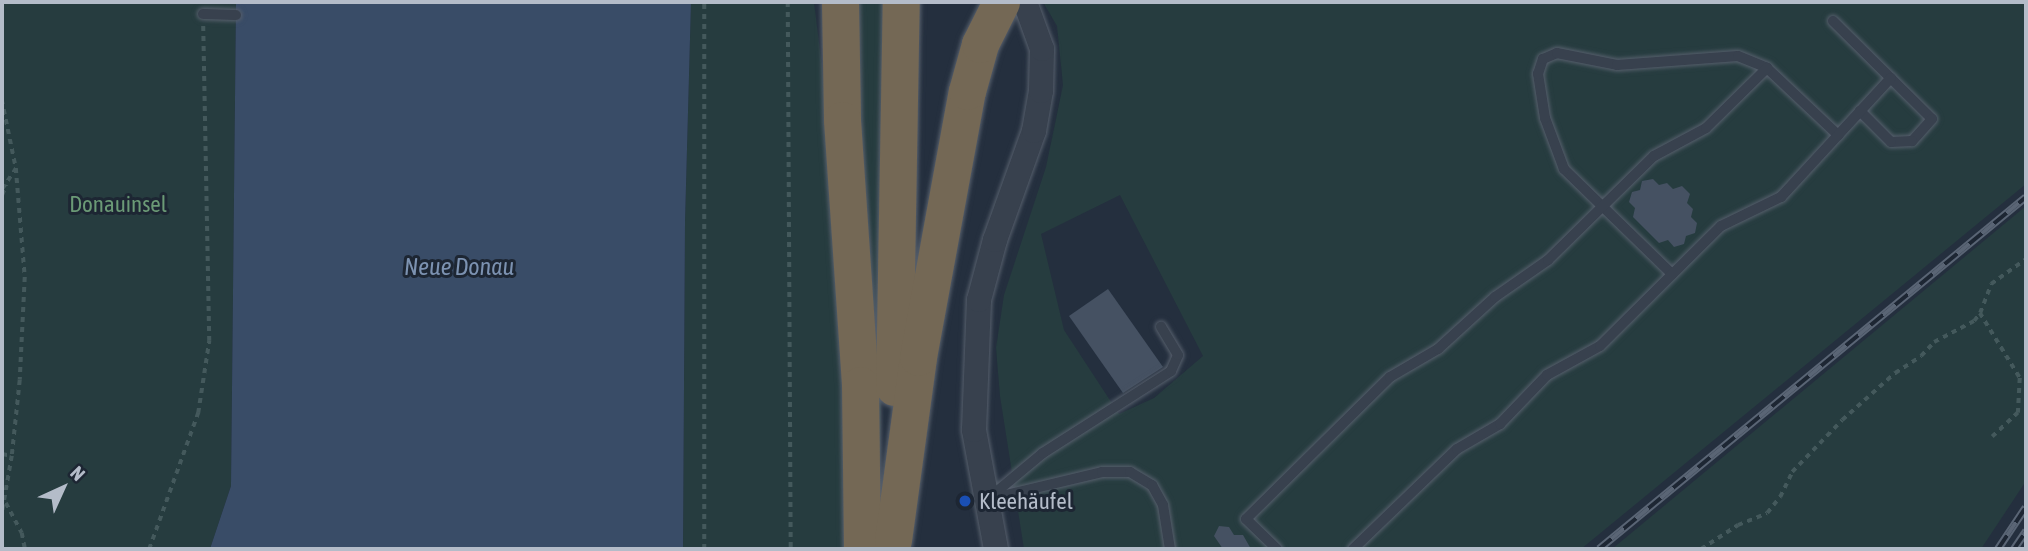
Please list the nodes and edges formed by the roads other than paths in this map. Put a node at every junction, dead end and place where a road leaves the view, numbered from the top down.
1 (824, 2) edge
2 (840, 2) edge
3 (901, 2) edge
4 (1025, 2) edge
5 (995, 13) edge
6 (203, 14) road end
7 (236, 15) dead end
8 (1833, 21) dead end
9 (1767, 68) junction
10 (1891, 78) junction
11 (1860, 111) junction
12 (842, 120) junction
13 (1838, 135) junction
14 (1603, 207) junction
15 (1672, 274) junction
16 (1161, 327) dead end
17 (985, 500) junction
18 (883, 546) edge
19 (996, 549) edge
20 (1170, 549) edge
21 (1278, 549) edge
22 (1353, 549) edge

1 - 12 highway
2 - 12 highway
3 - 18 highway
4 - 17 street
5 - 18 highway
6 - 7 lane
8 - 10 lane
9 - 13 lane
9 - 14 lane
9 - 14 lane
10 - 11 lane
10 - 11 lane
11 - 13 lane
12 - 18 highway
13 - 15 lane
14 - 15 lane
14 - 21 lane
15 - 22 lane
16 - 17 lane
17 - 19 street
17 - 20 lane

